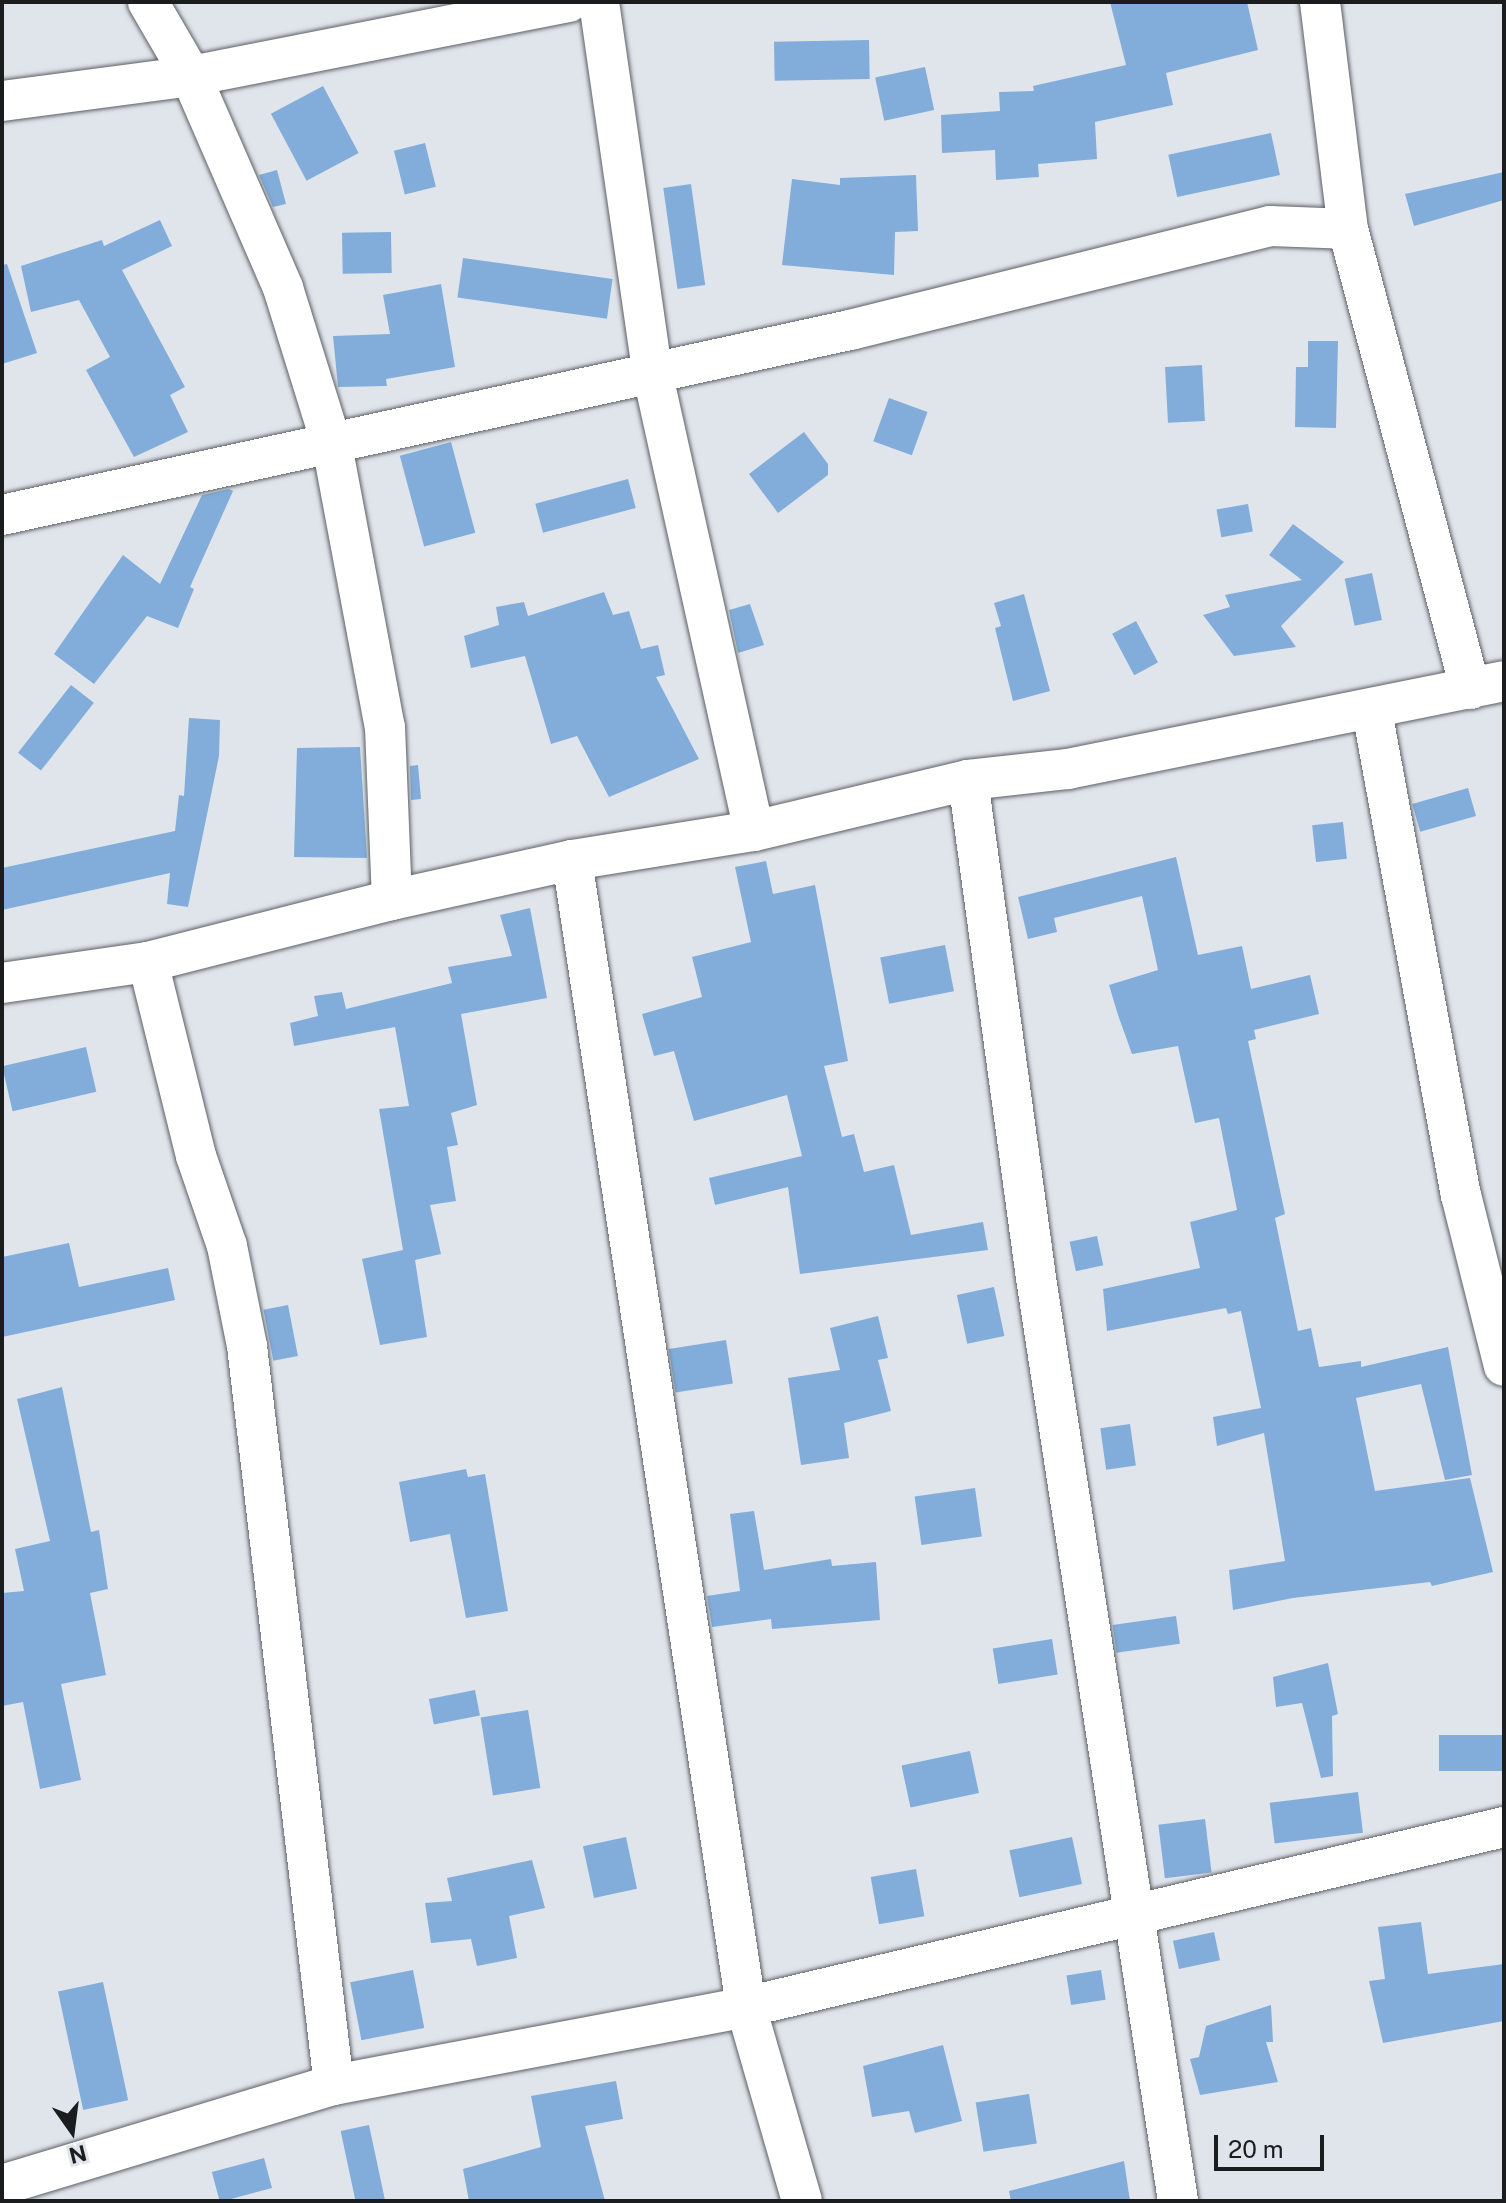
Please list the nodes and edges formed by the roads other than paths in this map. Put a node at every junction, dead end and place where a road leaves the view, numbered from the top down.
1 (148, 2) edge
2 (569, 2) edge
3 (599, 2) edge
4 (1320, 2) edge
5 (191, 76) junction
6 (2, 101) edge
7 (1348, 229) junction
8 (652, 371) junction
9 (332, 445) junction
10 (2, 515) edge
11 (1487, 685) edge
12 (1372, 711) junction
13 (968, 780) junction
14 (754, 831) junction
15 (572, 860) junction
16 (392, 900) junction
17 (148, 962) junction
18 (2, 983) edge
19 (1504, 1366) edge
20 (1504, 1827) edge
21 (1135, 1917) junction
22 (746, 2007) junction
23 (334, 2085) junction
24 (2, 2185) edge
25 (802, 2201) edge
26 (1178, 2201) edge

1 - 5 street
2 - 5 street
3 - 8 street
4 - 7 street
5 - 6 street
5 - 9 street
7 - 8 street
7 - 11 street
8 - 9 street
8 - 14 street
9 - 10 street
9 - 16 street
11 - 12 street
12 - 13 street
12 - 19 street
13 - 14 street
13 - 21 street
14 - 15 street
15 - 16 street
15 - 22 street
16 - 17 street
17 - 18 street
17 - 23 street
20 - 21 street
21 - 22 street
21 - 26 street
22 - 23 street
22 - 25 street
23 - 24 street

